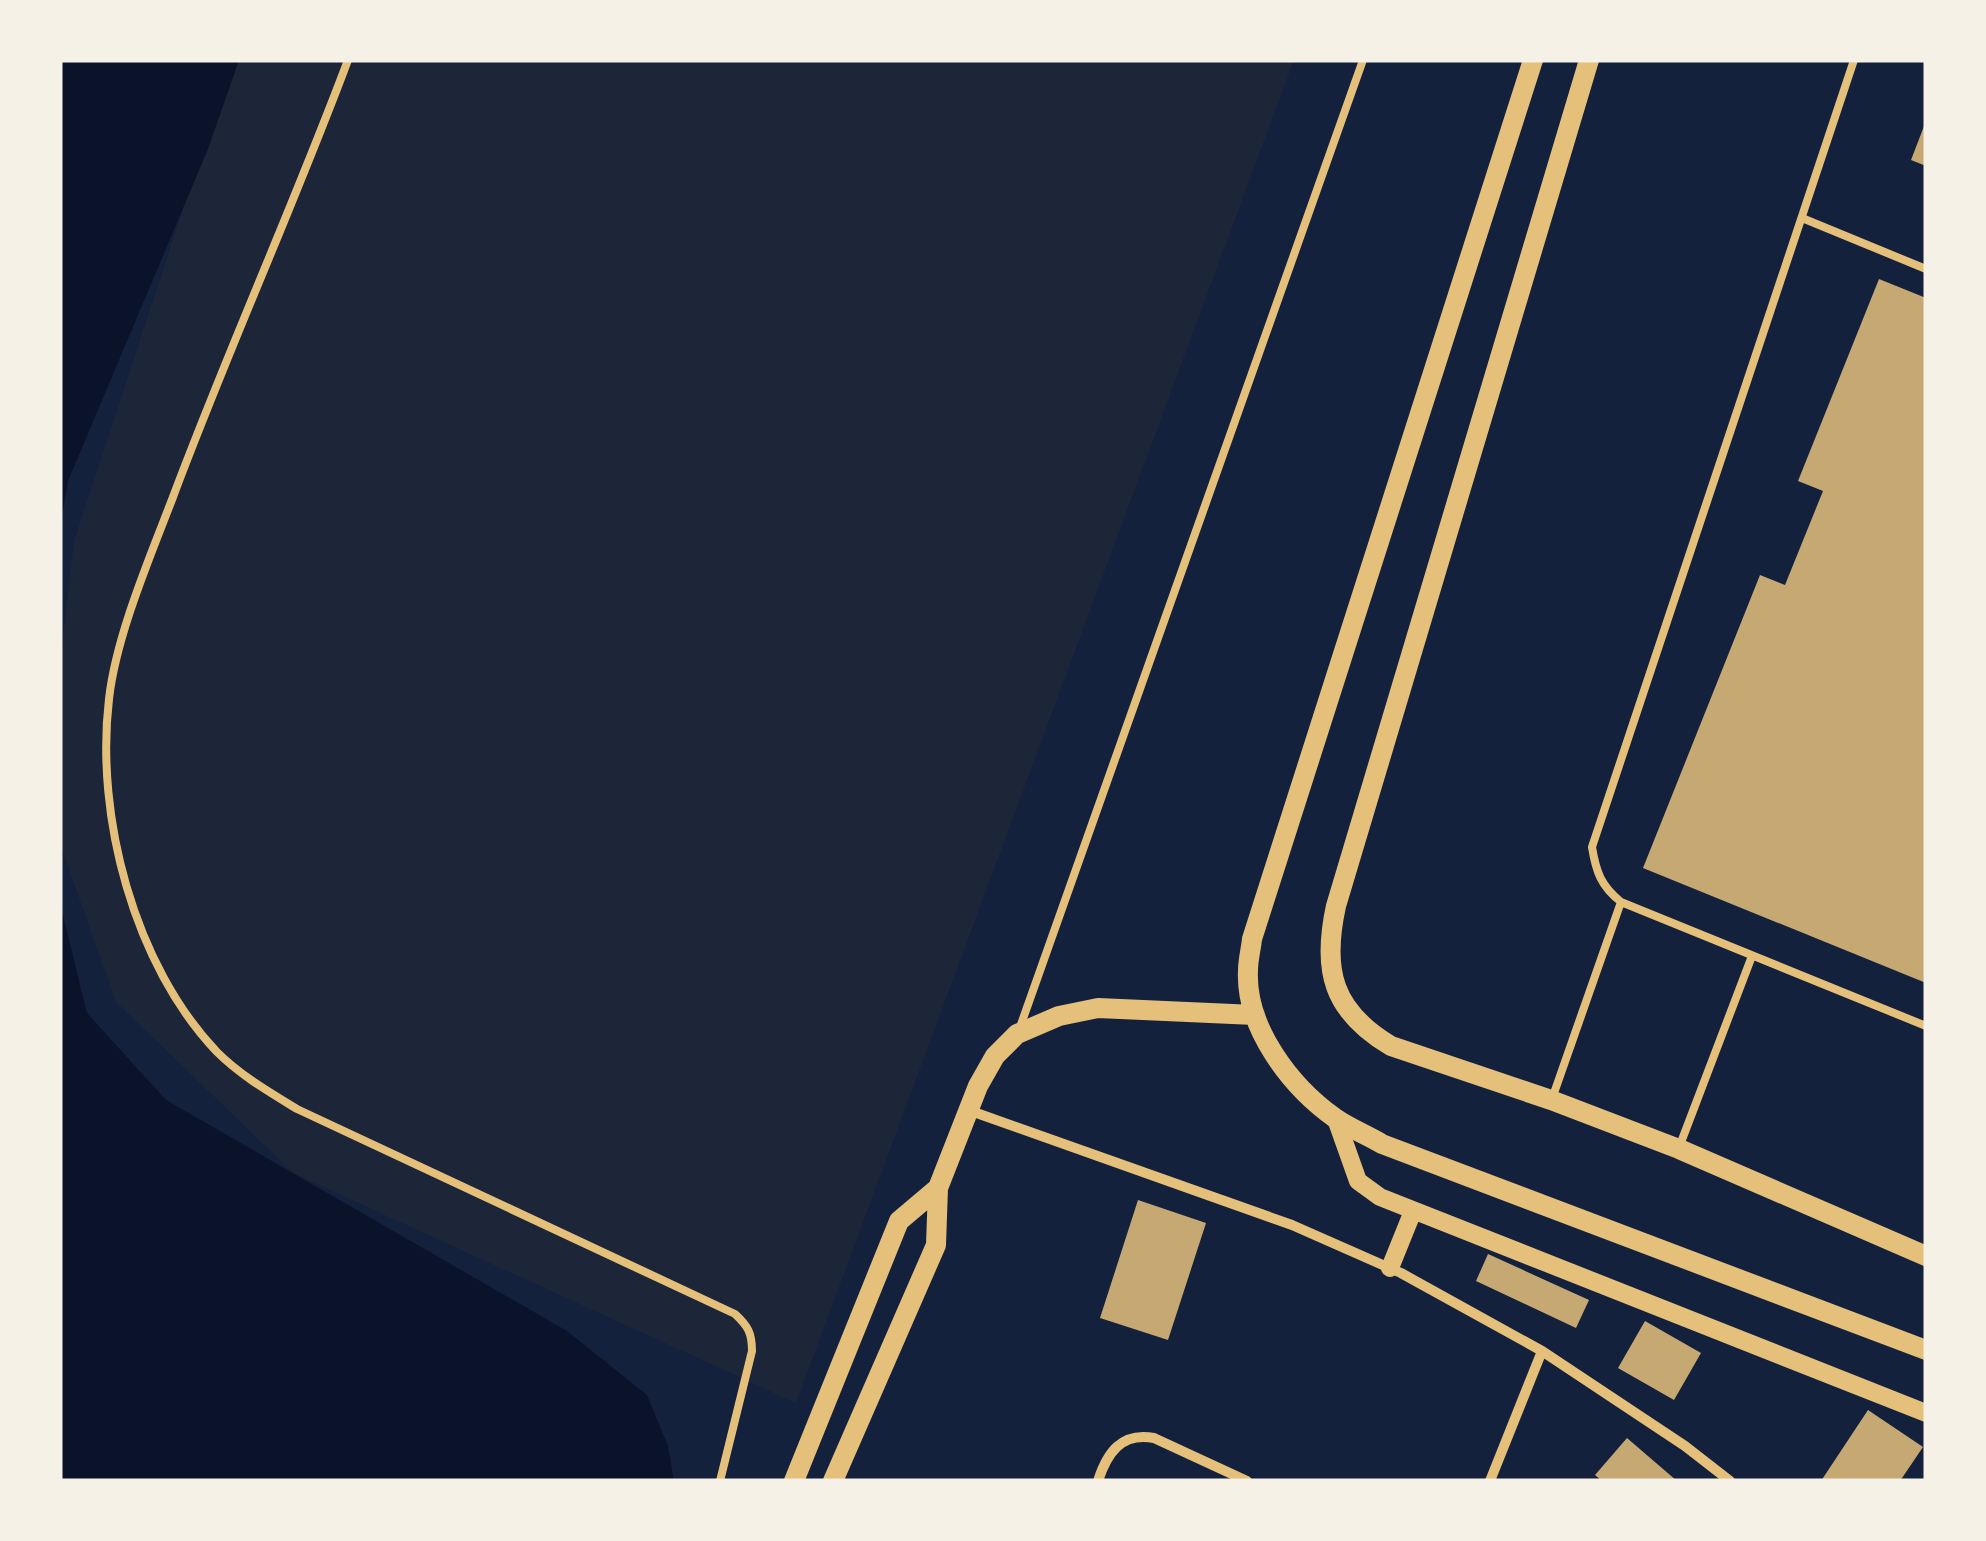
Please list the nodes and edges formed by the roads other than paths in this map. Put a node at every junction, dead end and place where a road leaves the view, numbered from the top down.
1 (348, 60) edge
2 (1363, 60) edge
3 (1534, 60) edge
4 (1589, 60) edge
5 (1854, 60) edge
6 (1802, 218) junction
7 (1926, 269) edge
8 (1621, 902) junction
9 (1752, 956) junction
10 (1256, 1015) junction
11 (1926, 1026) edge
12 (1017, 1034) junction
13 (1552, 1100) junction
14 (968, 1110) junction
15 (1336, 1119) junction
16 (1678, 1149) junction
17 (938, 1188) junction
18 (1413, 1211) junction
19 (1926, 1256) edge
20 (1390, 1268) junction
21 (1926, 1350) edge
22 (1542, 1351) junction
23 (1926, 1412) edge
24 (720, 1481) edge
25 (794, 1481) edge
26 (833, 1481) edge
27 (1098, 1481) edge
28 (1247, 1481) edge
29 (1490, 1481) edge
30 (1730, 1481) edge

1 - 24 lane
2 - 12 lane
3 - 10 main road
4 - 13 main road
5 - 6 lane
6 - 7 lane
6 - 8 lane
8 - 9 lane
8 - 13 lane
9 - 11 lane
9 - 16 lane
10 - 12 main road
10 - 15 main road
12 - 14 main road
13 - 16 main road
14 - 17 main road
14 - 20 street
15 - 18 street
15 - 21 main road
16 - 19 main road
17 - 25 main road
17 - 26 main road
18 - 20 street
18 - 23 street
20 - 22 street
22 - 29 street
22 - 30 street
27 - 28 street

